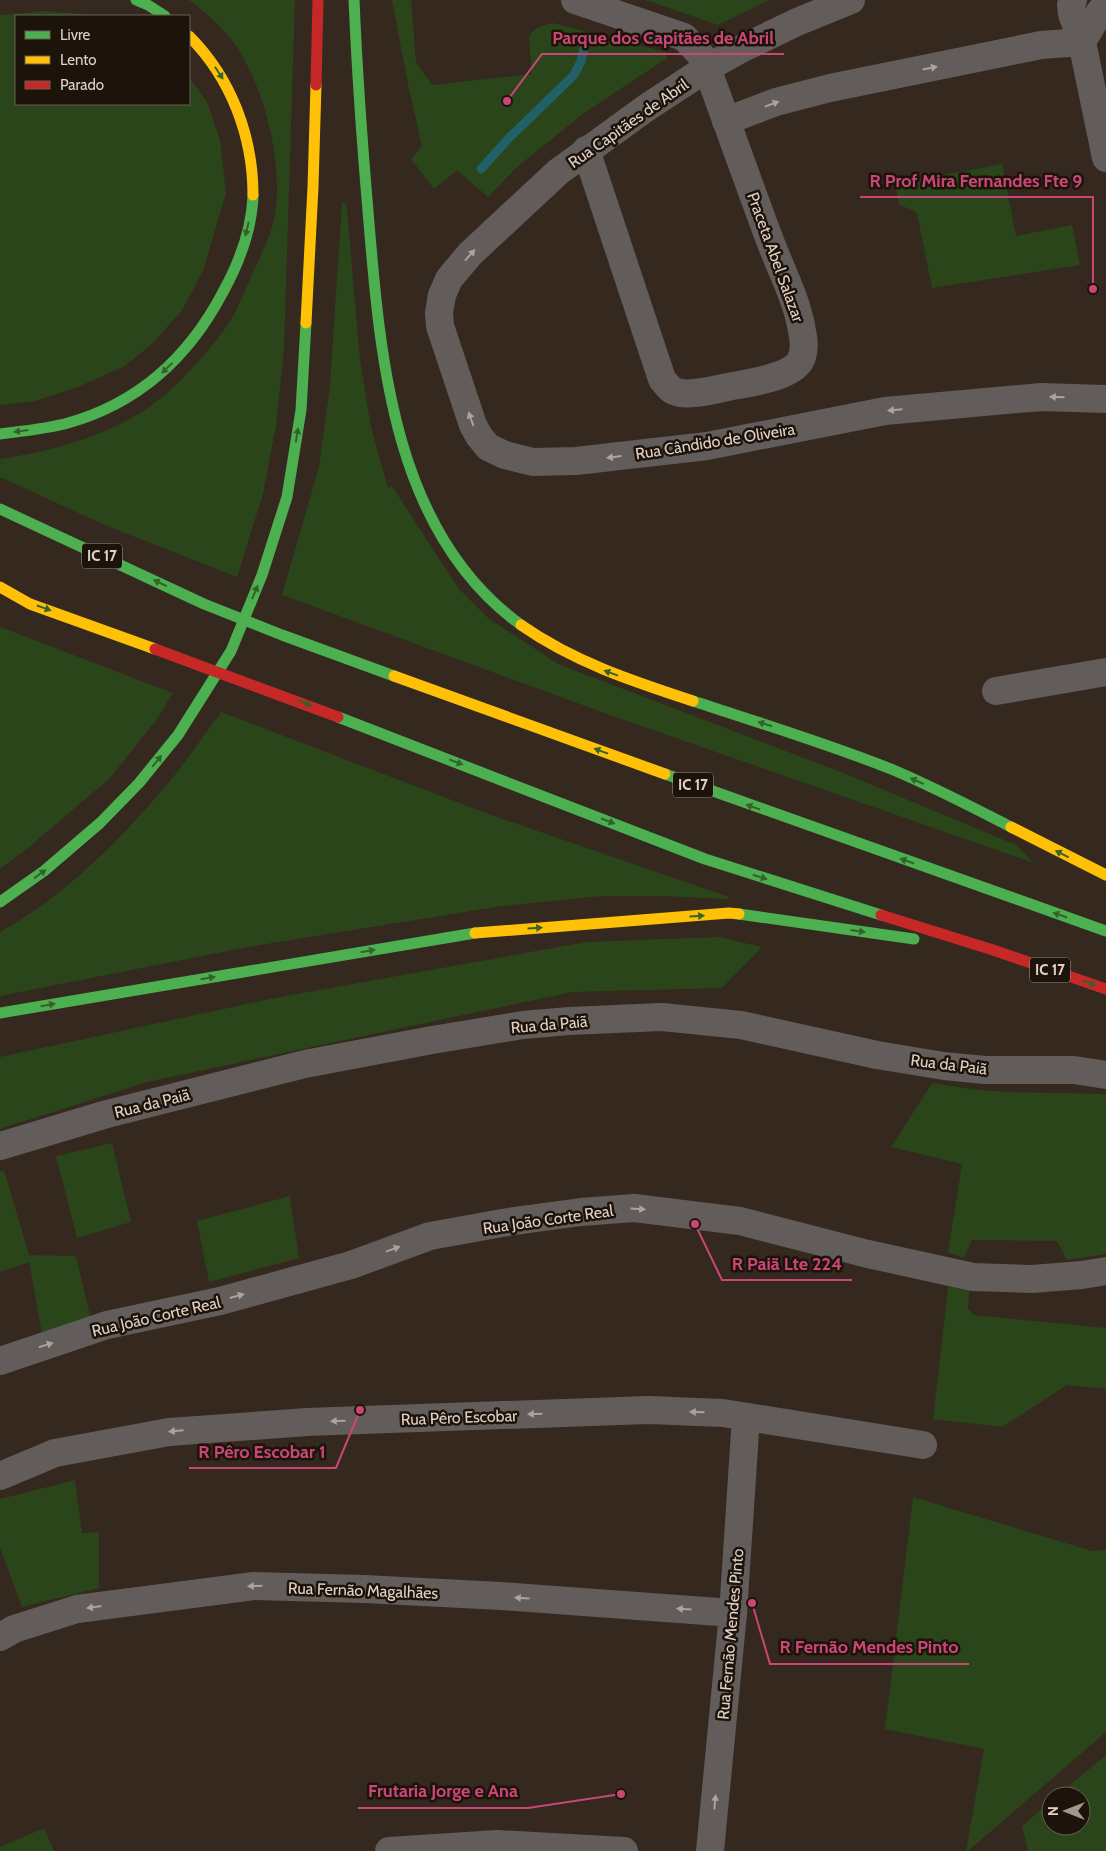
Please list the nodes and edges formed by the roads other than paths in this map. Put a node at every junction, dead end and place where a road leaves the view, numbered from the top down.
1 (136, 0) edge
2 (318, 0) edge
3 (354, 0) edge
4 (575, 0) edge
5 (851, 0) edge
6 (1073, 0) edge
7 (1106, 4) edge
8 (163, 15) edge
9 (190, 37) edge
10 (1082, 42) junction
11 (707, 68) junction
12 (726, 121) junction
13 (586, 150) junction
14 (1106, 158) edge
15 (442, 294) joint
16 (1106, 399) edge
17 (0, 434) edge
18 (0, 508) edge
19 (0, 587) edge
20 (1106, 672) edge
21 (996, 691) dead end
22 (1106, 875) edge
23 (0, 902) edge
24 (1106, 931) edge
25 (993, 950) junction
26 (1106, 989) edge
27 (0, 1014) edge
28 (1106, 1074) edge
29 (0, 1146) edge
30 (1106, 1271) edge
31 (0, 1361) edge
32 (746, 1417) junction
33 (923, 1445) dead end
34 (0, 1476) edge
35 (733, 1613) junction
36 (0, 1637) edge
37 (389, 1851) edge
38 (624, 1851) edge
39 (710, 1851) edge

1 - 8 highway
23 -> 2 highway
22 -> 3 highway
4 - 11 street, Praceta Abel Salazar
5 - 11 street, Rua Capitães de Abril
6 - 10 street
7 - 10 street
9 -> 17 highway
12 -> 10 street
10 - 14 street
11 - 12 street, Praceta Abel Salazar
11 - 13 street, Rua Capitães de Abril
12 - 13 street, Praceta Abel Salazar
15 -> 13 street, Rua Capitães de Abril
16 -> 15 street, Rua Cândido de Oliveira
24 -> 18 highway, IC 17
19 -> 25 highway, IC 17
20 - 21 street
25 -> 26 highway, IC 17
27 -> 25 highway
28 - 29 street, Rua da Paiã
31 -> 30 street, Rua João Corte Real
32 - 33 street, Rua Pêro Escobar
32 -> 34 street, Rua Pêro Escobar
32 - 35 street, Rua Fernão Mendes Pinto
35 -> 36 street, Rua Fernão Magalhães
39 -> 35 street, Rua Fernão Mendes Pinto
37 - 38 street

